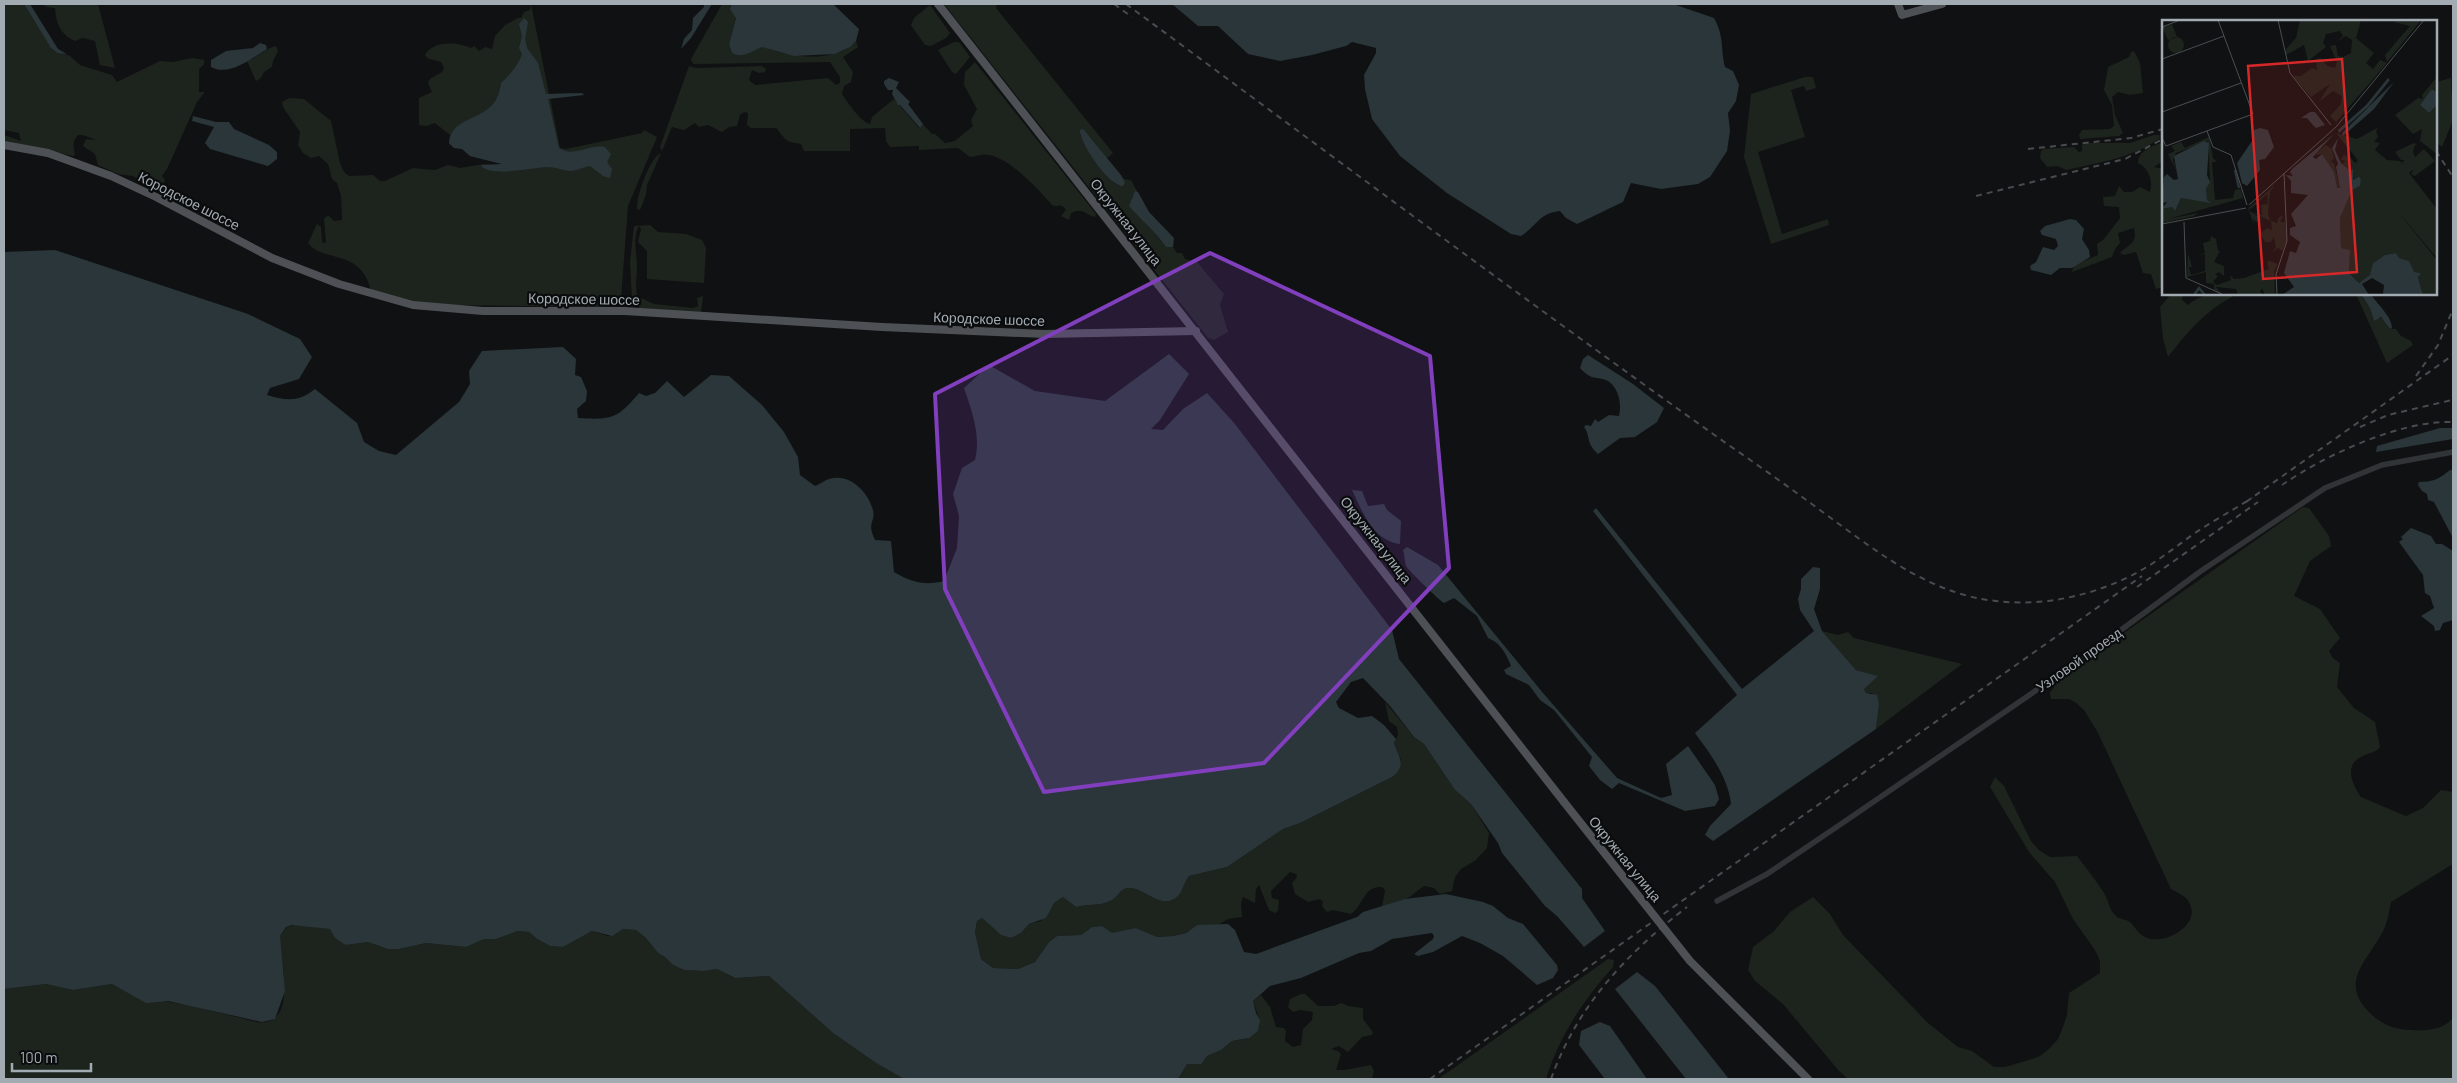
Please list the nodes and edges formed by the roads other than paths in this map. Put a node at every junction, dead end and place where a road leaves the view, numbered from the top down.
1 (938, 4) edge
2 (1898, 4) edge
3 (1942, 4) edge
4 (4, 145) edge
5 (1196, 331) junction
6 (2453, 452) edge
7 (1717, 901) dead end
8 (1808, 1079) edge

1 - 5 main road, Окружная улица
2 - 3 main road
4 - 5 main road, Кородское шоссе
5 - 8 main road, Окружная улица, bridge
6 - 7 street, Узловой проезд

